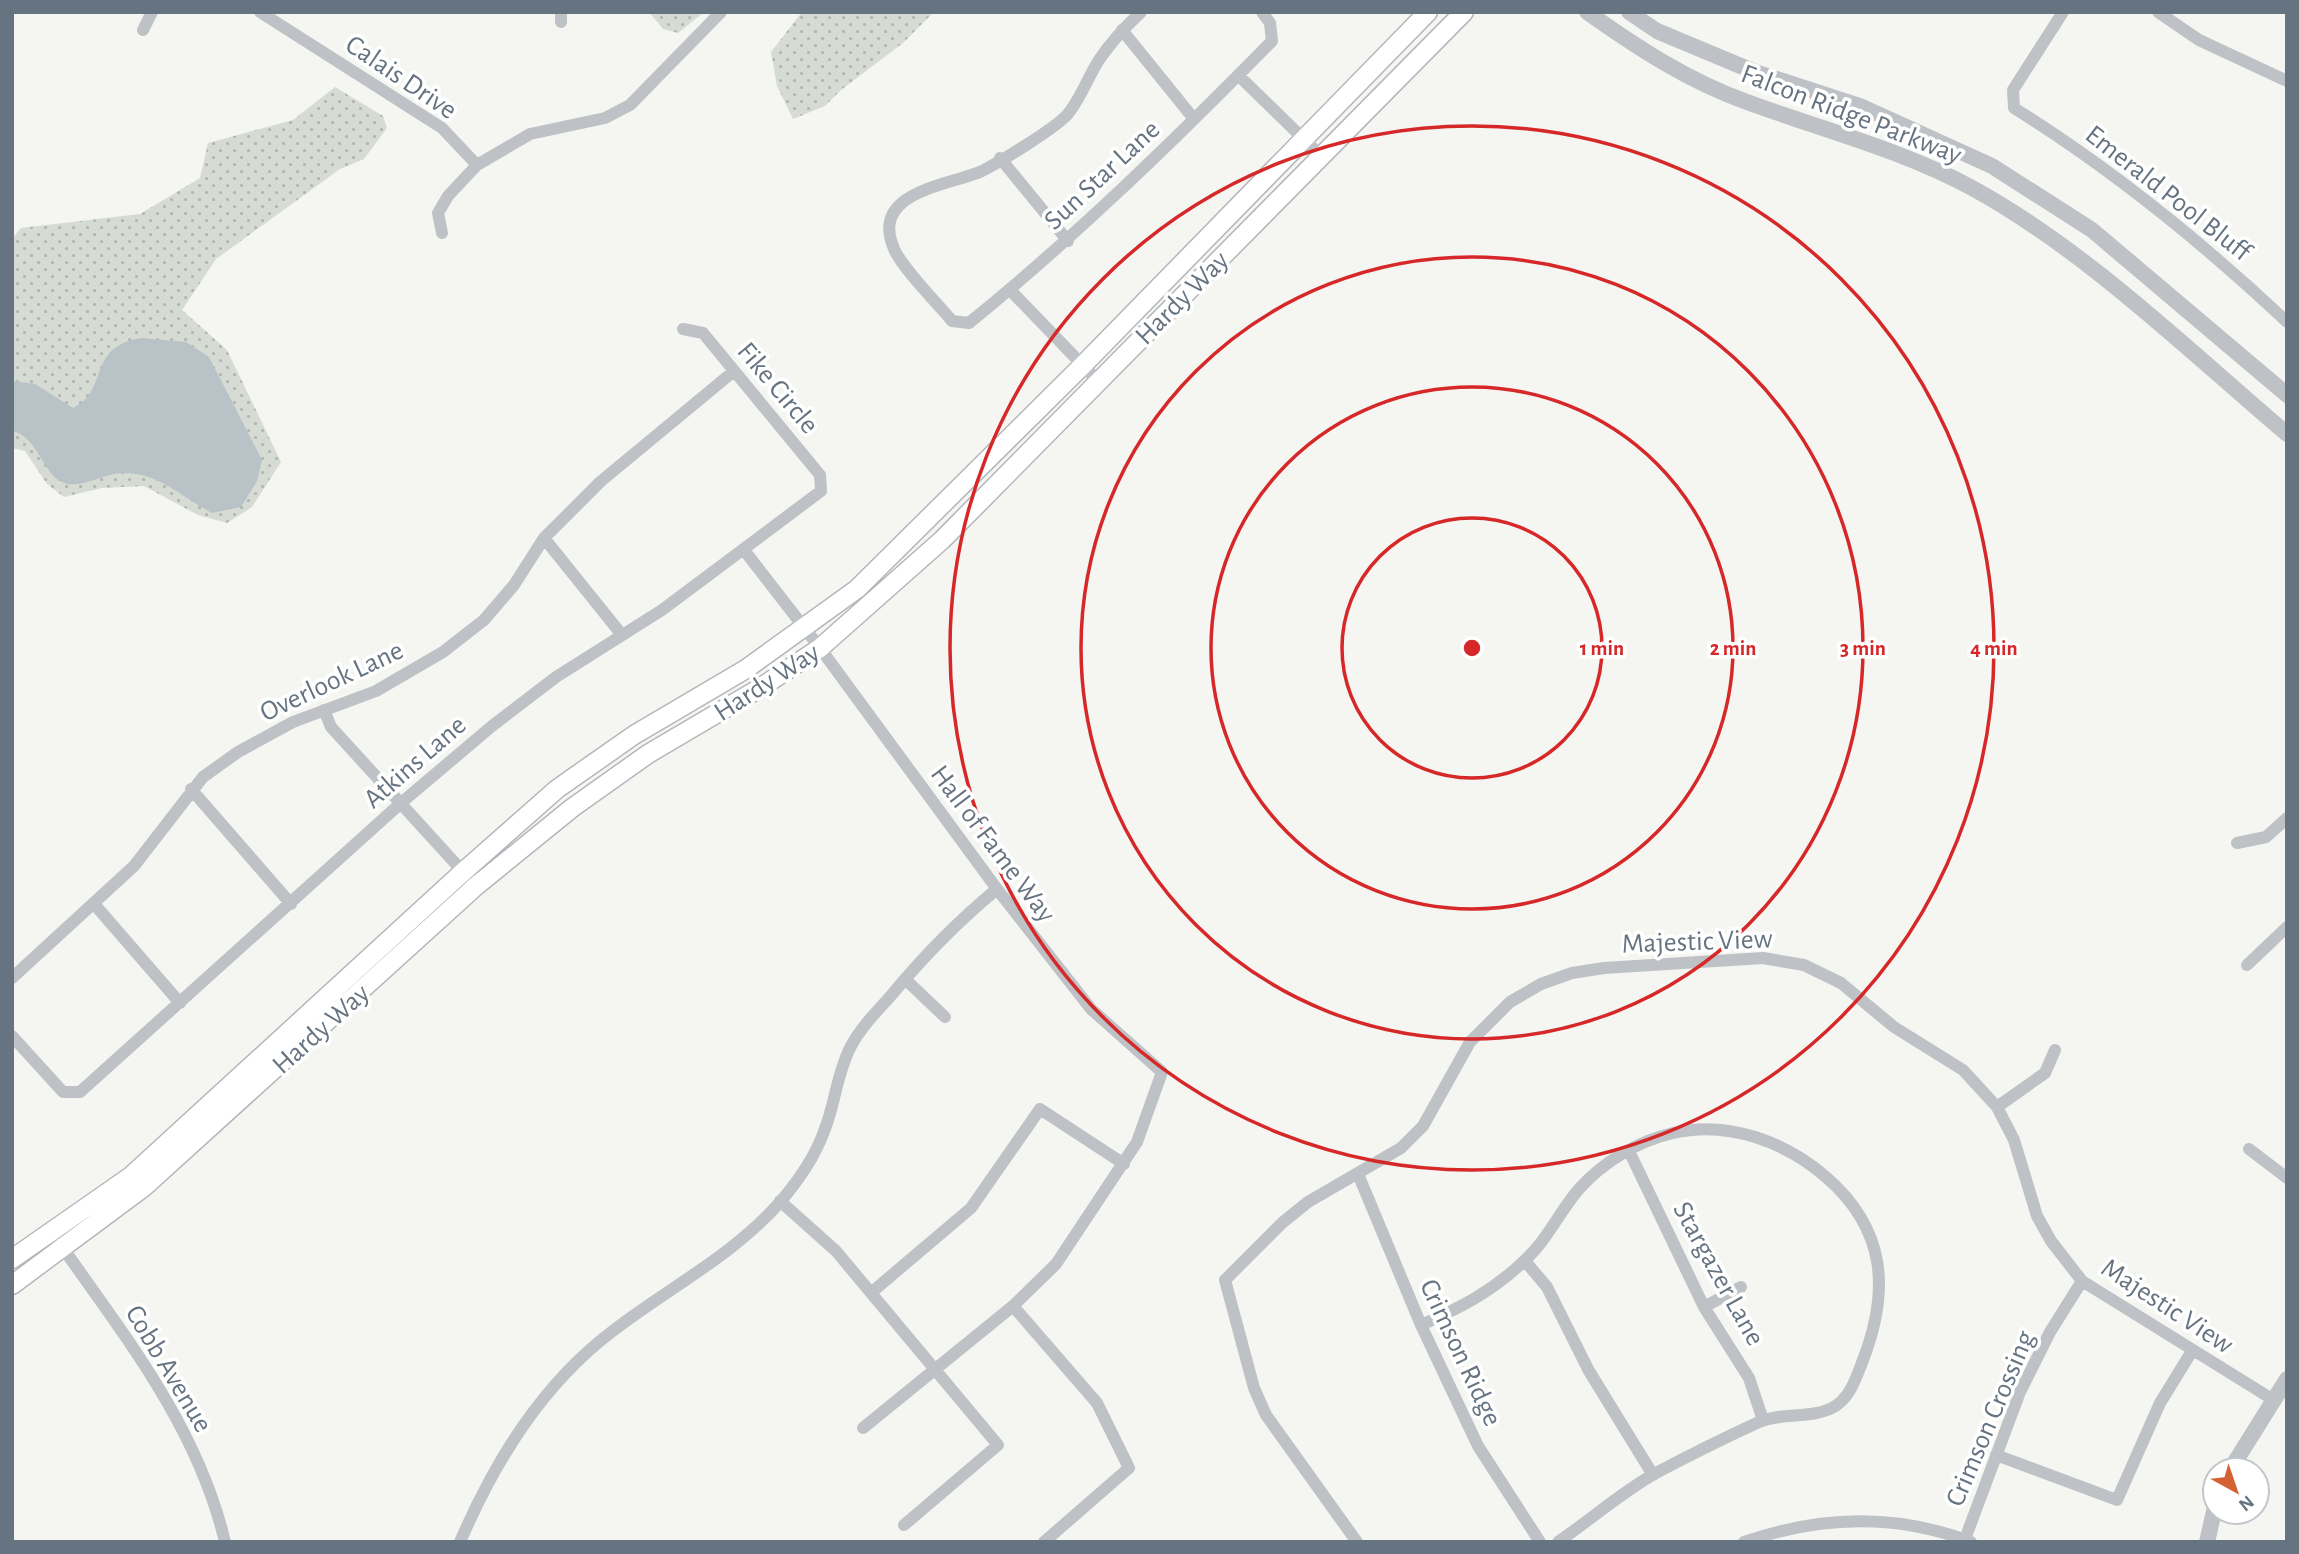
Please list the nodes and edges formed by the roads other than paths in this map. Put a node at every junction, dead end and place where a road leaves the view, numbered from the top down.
1 (152, 12) edge
2 (260, 12) edge
3 (721, 12) edge
4 (1141, 12) edge
5 (1262, 12) edge
6 (1428, 12) edge
7 (1464, 12) edge
8 (1587, 12) edge
9 (1629, 12) edge
10 (2063, 12) edge
11 (2158, 12) edge
12 (143, 30) dead end
13 (1122, 30) junction
14 (1238, 75) junction
15 (2287, 81) edge
16 (1194, 119) junction
17 (1304, 139) junction
18 (1321, 156) junction
19 (1000, 158) junction
20 (477, 165) junction
21 (442, 233) dead end
22 (1068, 241) junction
23 (1010, 290) junction
24 (2287, 322) edge
25 (683, 329) dead end
26 (1082, 366) junction
27 (734, 371) junction
28 (1098, 381) junction
29 (2287, 395) edge
30 (2287, 433) edge
31 (821, 491) joint
32 (544, 538) junction
33 (744, 550) junction
34 (804, 628) junction
35 (622, 635) junction
36 (820, 648) junction
37 (324, 710) junction
38 (191, 789) junction
39 (401, 803) junction
40 (2284, 826) edge
41 (2237, 843) dead end
42 (463, 872) junction
43 (476, 886) junction
44 (997, 889) junction
45 (291, 904) junction
46 (95, 905) junction
47 (2287, 927) edge
48 (2247, 965) dead end
49 (12, 978) edge
50 (905, 979) junction
51 (180, 1003) junction
52 (945, 1017) dead end
53 (12, 1036) edge
54 (2055, 1050) dead end
55 (1997, 1107) junction
56 (2249, 1149) dead end
57 (1629, 1151) junction
58 (1124, 1164) junction
59 (1358, 1174) junction
60 (2287, 1178) edge
61 (780, 1201) junction
62 (51, 1231) junction
63 (64, 1249) junction
64 (12, 1259) edge
65 (1525, 1261) junction
66 (2082, 1280) junction
67 (12, 1285) edge
68 (1741, 1287) dead end
69 (872, 1292) junction
70 (1013, 1306) junction
71 (1704, 1307) junction
72 (1421, 1325) junction
73 (2192, 1351) junction
74 (935, 1370) junction
75 (2287, 1379) edge
76 (2272, 1399) junction
77 (1763, 1420) junction
78 (863, 1428) dead end
79 (1996, 1455) junction
80 (2238, 1456) edge
81 (1653, 1475) junction
82 (904, 1525) dead end
83 (1968, 1541) edge
84 (225, 1542) edge
85 (460, 1542) edge
86 (1044, 1542) edge
87 (1357, 1542) edge
88 (1540, 1542) edge
89 (1559, 1542) edge
90 (1744, 1542) edge

1 - 12 street
2 - 20 street, Calais Drive
3 - 20 street
4 - 13 street
5 - 14 street, Sun Star Lane
6 - 17 main road, Hardy Way
7 - 18 main road, Hardy Way
8 - 30 street, Falcon Ridge Parkway
9 - 29 street, Falcon Ridge Parkway
10 - 24 street, Emerald Pool Bluff
11 - 15 street
13 - 16 street
13 - 19 street
14 - 16 street, Sun Star Lane
14 - 17 street
16 - 22 street, Sun Star Lane
17 - 18 street
17 - 26 main road, Hardy Way
18 - 28 main road, Hardy Way
19 - 22 street
19 - 23 street, Sun Star Lane
20 - 21 street
22 - 23 street, Sun Star Lane
23 - 26 street
25 - 27 street, Fike Circle
26 - 28 street
26 - 34 main road, Hardy Way
27 - 31 street, Fike Circle
27 - 32 street, Overlook Lane
28 - 36 main road, Hardy Way
31 - 33 street, Atkins Lane
32 - 35 street
32 - 37 street, Overlook Lane
33 - 34 street, Hall of Fame Way
33 - 35 street, Atkins Lane
34 - 36 street, Hall of Fame Way
34 - 42 main road, Hardy Way
35 - 39 street, Atkins Lane
36 - 43 main road, Hardy Way
36 - 44 street, Hall of Fame Way
37 - 38 street, Overlook Lane
37 - 39 street
38 - 45 street
38 - 46 street, Overlook Lane
39 - 42 street
39 - 45 street, Atkins Lane
40 - 41 street
42 - 43 street
42 - 62 main road, Hardy Way
43 - 63 main road, Hardy Way
44 - 50 street
44 - 58 street, Hall of Fame Way
45 - 51 street, Atkins Lane
46 - 49 street, Overlook Lane
46 - 51 street
47 - 48 street
50 - 52 street
50 - 61 street
51 - 53 street, Atkins Lane
54 - 55 street
55 - 59 street, Majestic View
55 - 66 street, Majestic View
56 - 60 street
57 - 65 street
57 - 71 street, Stargazer Lane
57 - 77 street
58 - 69 street
58 - 70 street
59 - 72 street, Crimson Ridge
59 - 87 street, Majestic View
61 - 69 street
61 - 85 street
62 - 63 street, Cobb Avenue
62 - 64 main road, Hardy Way
63 - 67 main road, Hardy Way
63 - 84 street, Cobb Avenue
65 - 72 street
65 - 81 street
66 - 73 street, Majestic View
66 - 79 street, Crimson Crossing
68 - 71 street
69 - 74 street
70 - 74 street
70 - 86 street
71 - 77 street, Stargazer Lane
72 - 88 street, Crimson Ridge
73 - 76 street, Majestic View
73 - 79 street
74 - 78 street
74 - 82 street
75 - 76 street
76 - 80 street
77 - 81 street
79 - 83 street, Crimson Crossing
81 - 89 street
83 - 90 street

